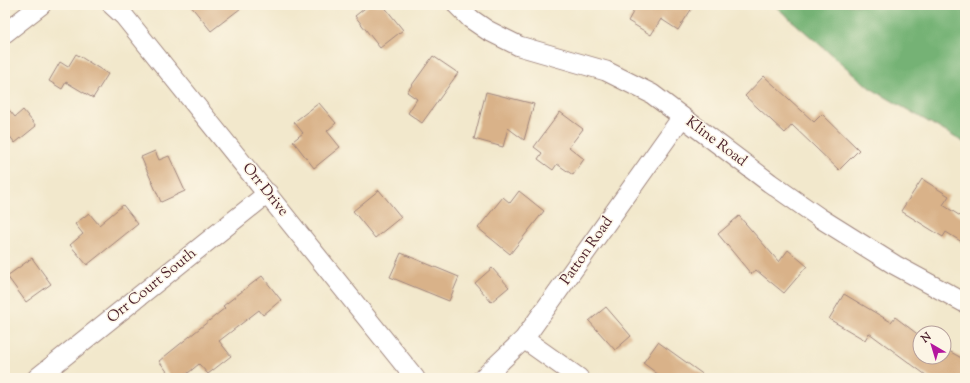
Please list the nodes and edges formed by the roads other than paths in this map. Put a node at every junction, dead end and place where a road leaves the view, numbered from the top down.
1 (41, 5) edge
2 (112, 5) edge
3 (457, 5) edge
4 (5, 33) edge
5 (682, 117) junction
6 (268, 194) junction
7 (965, 303) edge
8 (524, 339) junction
9 (37, 378) edge
10 (415, 378) edge
11 (483, 378) edge
12 (579, 378) edge

1 - 4 street
2 - 6 street, Orr Drive
3 - 5 street, Kline Road
5 - 7 street, Kline Road
5 - 8 street, Patton Road
6 - 9 street, Orr Court South
6 - 10 street, Orr Drive
8 - 11 street, Patton Road
8 - 12 street

